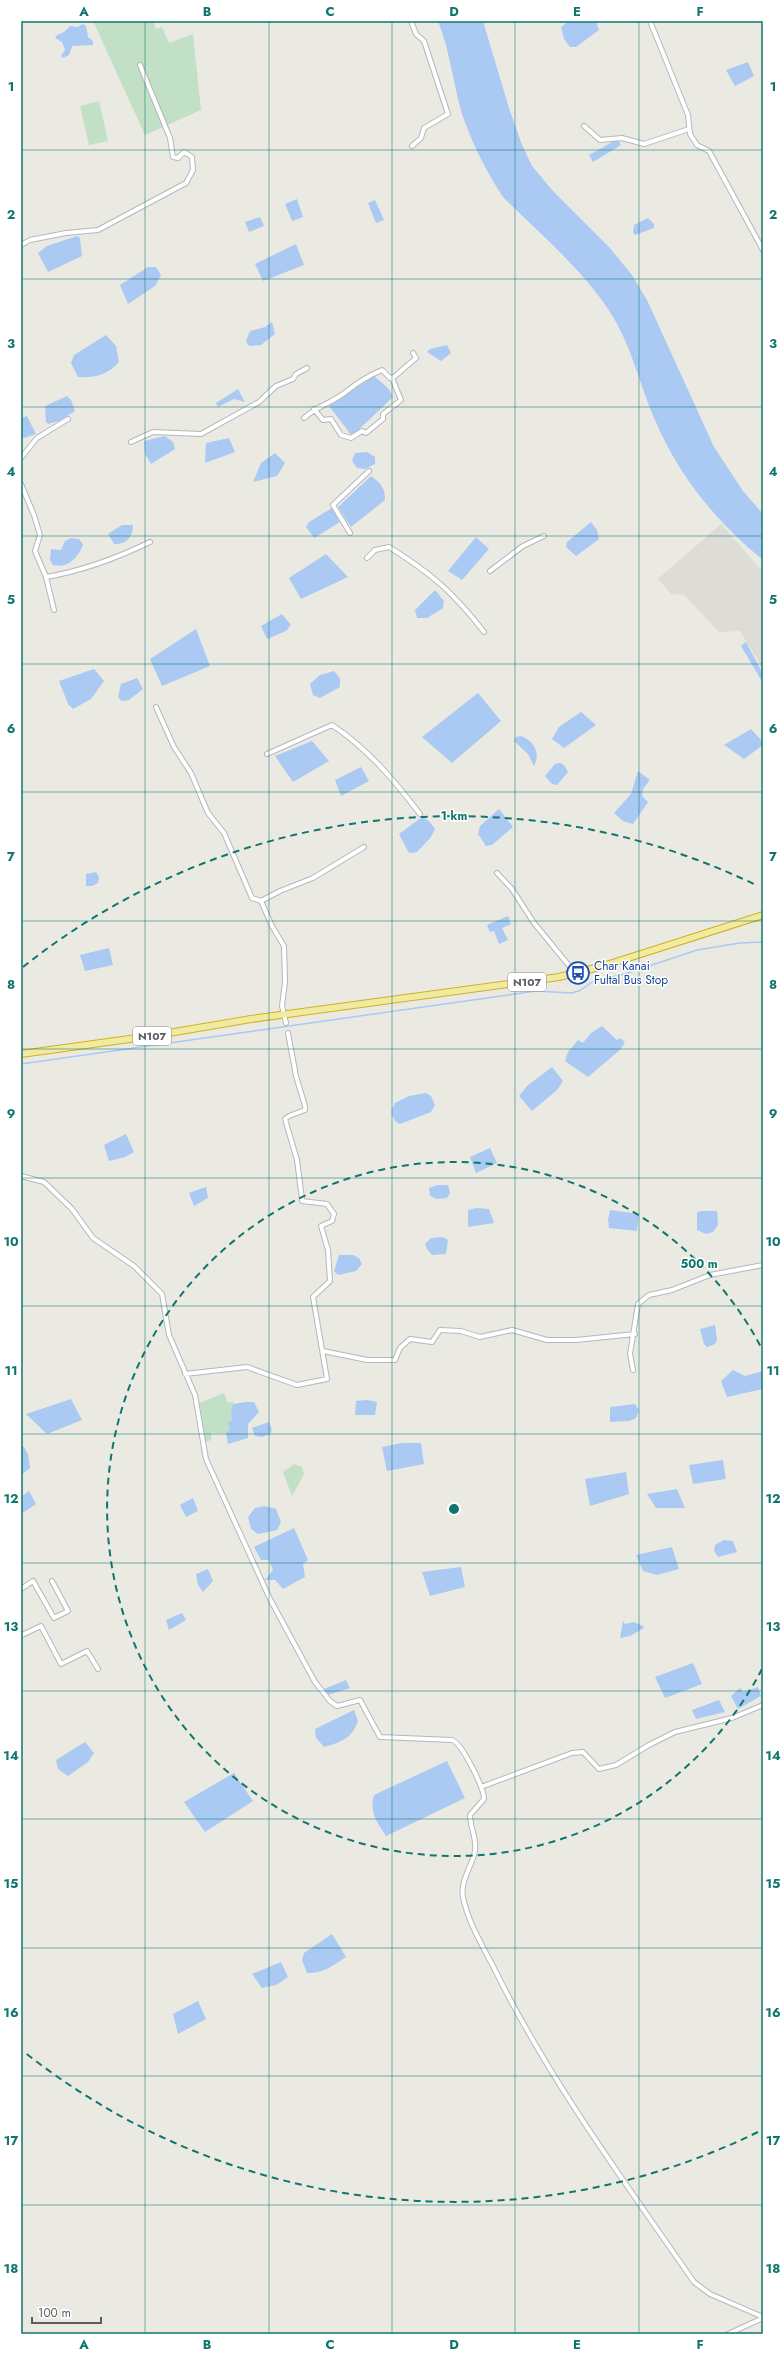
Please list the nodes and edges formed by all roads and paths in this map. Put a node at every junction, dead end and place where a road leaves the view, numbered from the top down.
1 (411, 21) edge
2 (650, 21) edge
3 (140, 64) dead end
4 (584, 126) dead end
5 (689, 129) junction
6 (412, 146) dead end
7 (21, 245) edge
8 (763, 250) edge
9 (412, 352) dead end
10 (307, 368) dead end
11 (392, 378) junction
12 (314, 409) junction
13 (304, 418) dead end
14 (68, 419) dead end
15 (131, 442) dead end
16 (21, 458) edge
17 (369, 471) dead end
18 (21, 484) edge
19 (350, 533) dead end
20 (544, 536) dead end
21 (150, 542) dead end
22 (367, 558) dead end
23 (490, 571) dead end
24 (46, 577) junction
25 (54, 610) dead end
26 (484, 632) dead end
27 (156, 707) dead end
28 (267, 754) dead end
29 (420, 814) dead end
30 (364, 847) dead end
31 (497, 873) dead end
32 (262, 901) junction
33 (763, 915) edge
34 (576, 974) junction
35 (283, 1016) junction
36 (286, 1023) dead end
37 (288, 1033) dead end
38 (21, 1054) edge
39 (21, 1176) edge
40 (763, 1265) edge
41 (635, 1334) junction
42 (323, 1351) junction
43 (633, 1370) dead end
44 (185, 1374) junction
45 (52, 1581) dead end
46 (21, 1589) edge
47 (21, 1634) edge
48 (98, 1669) dead end
49 (763, 1705) edge
50 (481, 1787) junction
51 (763, 2317) edge
52 (728, 2334) edge

1 - 6 street
2 - 5 street
3 - 7 street
4 - 5 street
5 - 8 street
9 - 11 street
10 - 15 street
11 - 12 street
11 - 12 street
12 - 13 street
14 - 16 street
17 - 19 street
18 - 24 street
20 - 23 street
21 - 24 street
22 - 26 street
24 - 25 street
27 - 32 street
28 - 29 street
30 - 32 street
31 - 34 street
32 - 35 street
33 - 34 highway, N107
34 - 35 highway, N107
35 - 36 street
35 - 38 highway, N107
37 - 42 street
39 - 44 street
40 - 41 street
41 - 42 street
41 - 43 street
42 - 44 street
44 - 50 street
45 - 46 street
47 - 48 street
49 - 50 street
50 - 51 street
51 - 52 street

